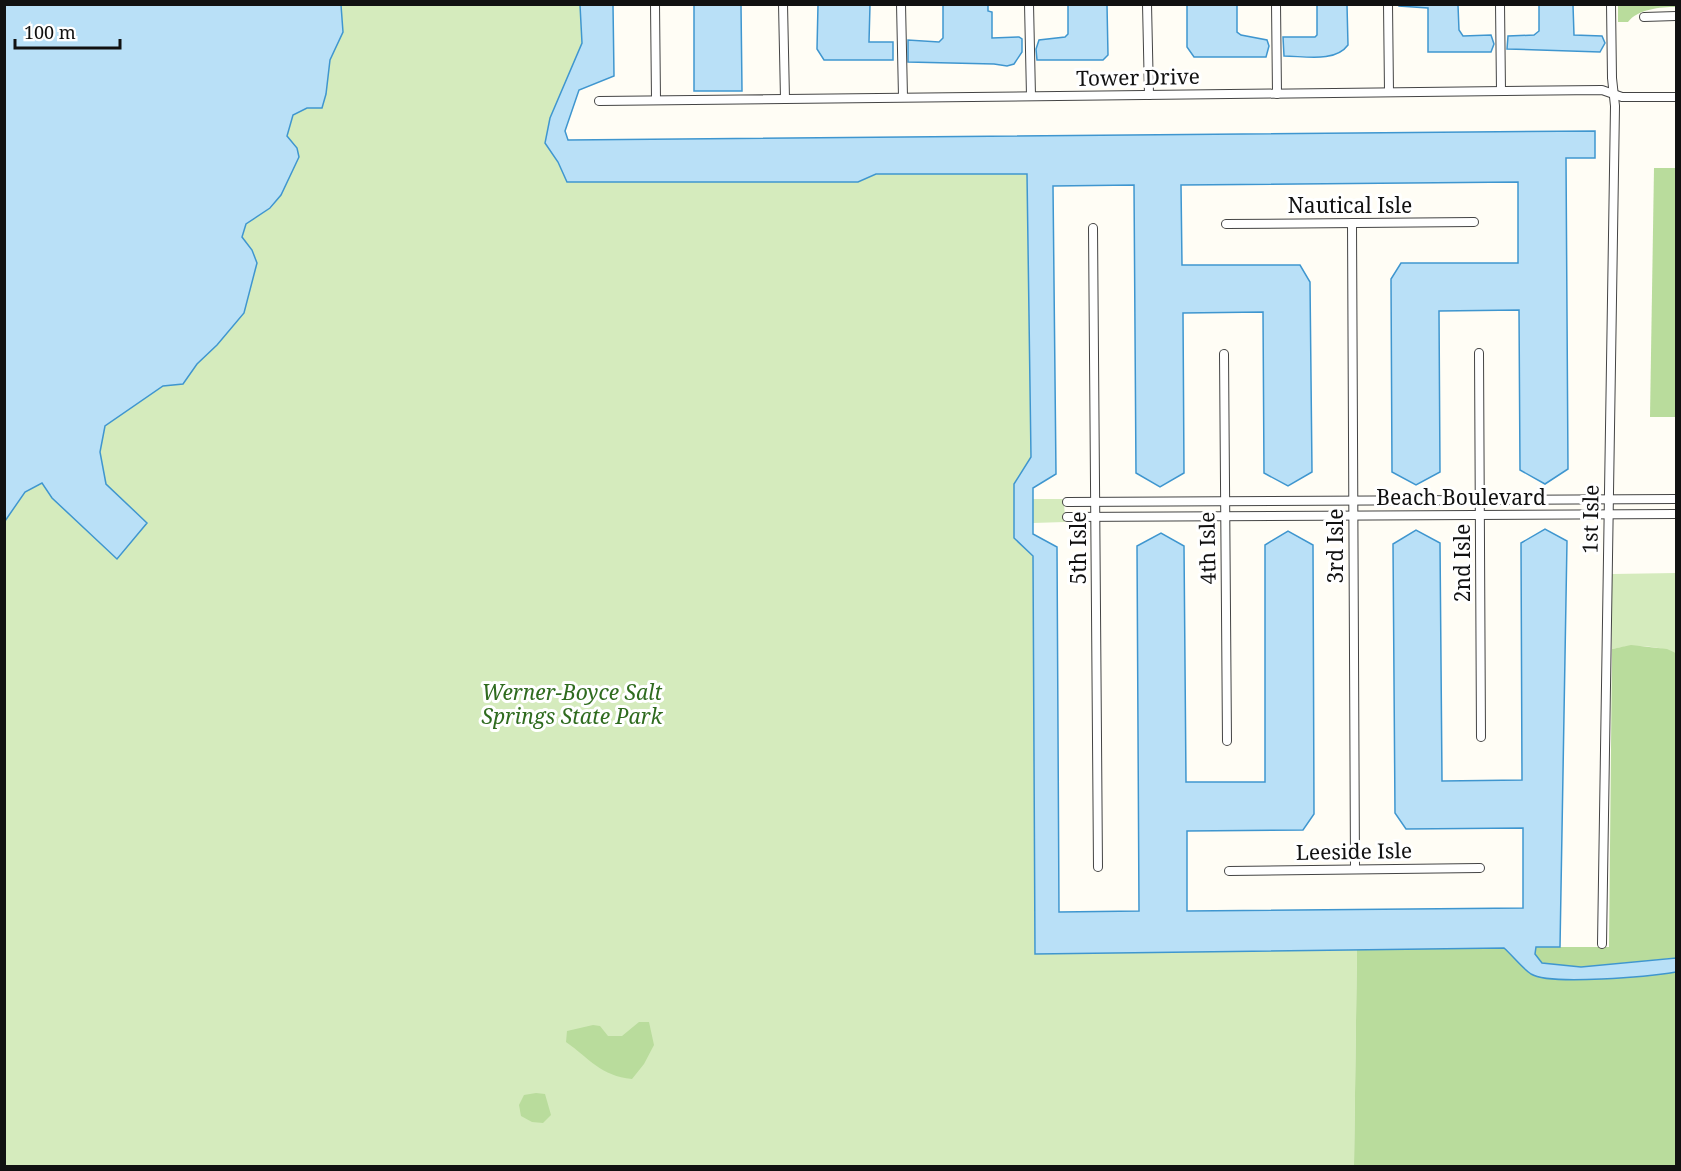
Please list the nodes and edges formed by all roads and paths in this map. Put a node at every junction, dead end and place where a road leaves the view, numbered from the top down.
1 (655, 4) edge
2 (783, 4) edge
3 (901, 4) edge
4 (1029, 4) edge
5 (1147, 4) edge
6 (1276, 4) edge
7 (1388, 4) edge
8 (1500, 4) edge
9 (1611, 4) edge
10 (1644, 16) dead end
11 (1677, 16) edge
12 (1501, 91) junction
13 (1389, 92) junction
14 (1277, 93) junction
15 (1613, 94) junction
16 (1149, 95) junction
17 (1030, 96) junction
18 (1677, 97) edge
19 (903, 98) junction
20 (785, 99) junction
21 (656, 100) junction
22 (599, 101) dead end
23 (1474, 222) dead end
24 (1352, 223) junction
25 (1226, 224) dead end
26 (1094, 228) dead end
27 (1479, 353) dead end
28 (1224, 354) dead end
29 (1677, 499) edge
30 (1353, 500) junction
31 (1480, 500) junction
32 (1609, 500) junction
33 (1225, 501) junction
34 (1067, 502) dead end
35 (1096, 502) junction
36 (1608, 514) junction
37 (1677, 514) edge
38 (1353, 515) junction
39 (1480, 515) junction
40 (1225, 516) junction
41 (1066, 517) dead end
42 (1096, 517) junction
43 (1481, 738) dead end
44 (1227, 741) dead end
45 (1098, 867) dead end
46 (1479, 868) dead end
47 (1355, 869) junction
48 (1230, 870) dead end
49 (1602, 944) dead end

1 - 21 street
2 - 20 street
3 - 19 street
4 - 17 street
5 - 16 street
6 - 14 street
7 - 13 street
8 - 12 street
9 - 15 street, 1st Isle
10 - 11 street
12 - 13 street, Tower Drive
12 - 15 street, Tower Drive
13 - 14 street, Tower Drive
14 - 16 street, Tower Drive
15 - 18 street, Tower Drive
15 - 32 street, 1st Isle
16 - 17 street, Tower Drive
17 - 19 street, Tower Drive
19 - 20 street, Tower Drive
20 - 21 street, Tower Drive
21 - 22 street, Tower Drive
23 - 24 street, Nautical Isle
24 - 25 street, Nautical Isle
24 - 30 street, 3rd Isle
26 - 35 street, 5th Isle
27 - 31 street, 2nd Isle
28 - 33 street, 4th Isle
29 - 32 street, Beach Boulevard
30 - 31 street, Beach Boulevard
30 - 33 street, Beach Boulevard
30 - 38 street, 3rd Isle
31 - 32 street, Beach Boulevard
31 - 39 street, 2nd Isle
32 - 36 street, 1st Isle
33 - 35 street, Beach Boulevard
33 - 40 street, 4th Isle
34 - 35 street, Beach Boulevard
35 - 42 street, 5th Isle
36 - 37 street, Beach Boulevard
36 - 39 street, Beach Boulevard
36 - 49 street, 1st Isle
38 - 39 street, Beach Boulevard
38 - 40 street, Beach Boulevard
38 - 47 street, 3rd Isle
39 - 43 street, 2nd Isle
40 - 42 street, Beach Boulevard
40 - 44 street, 4th Isle
41 - 42 street, Beach Boulevard
42 - 45 street, 5th Isle
46 - 47 street, Leeside Isle
47 - 48 street, Leeside Isle

